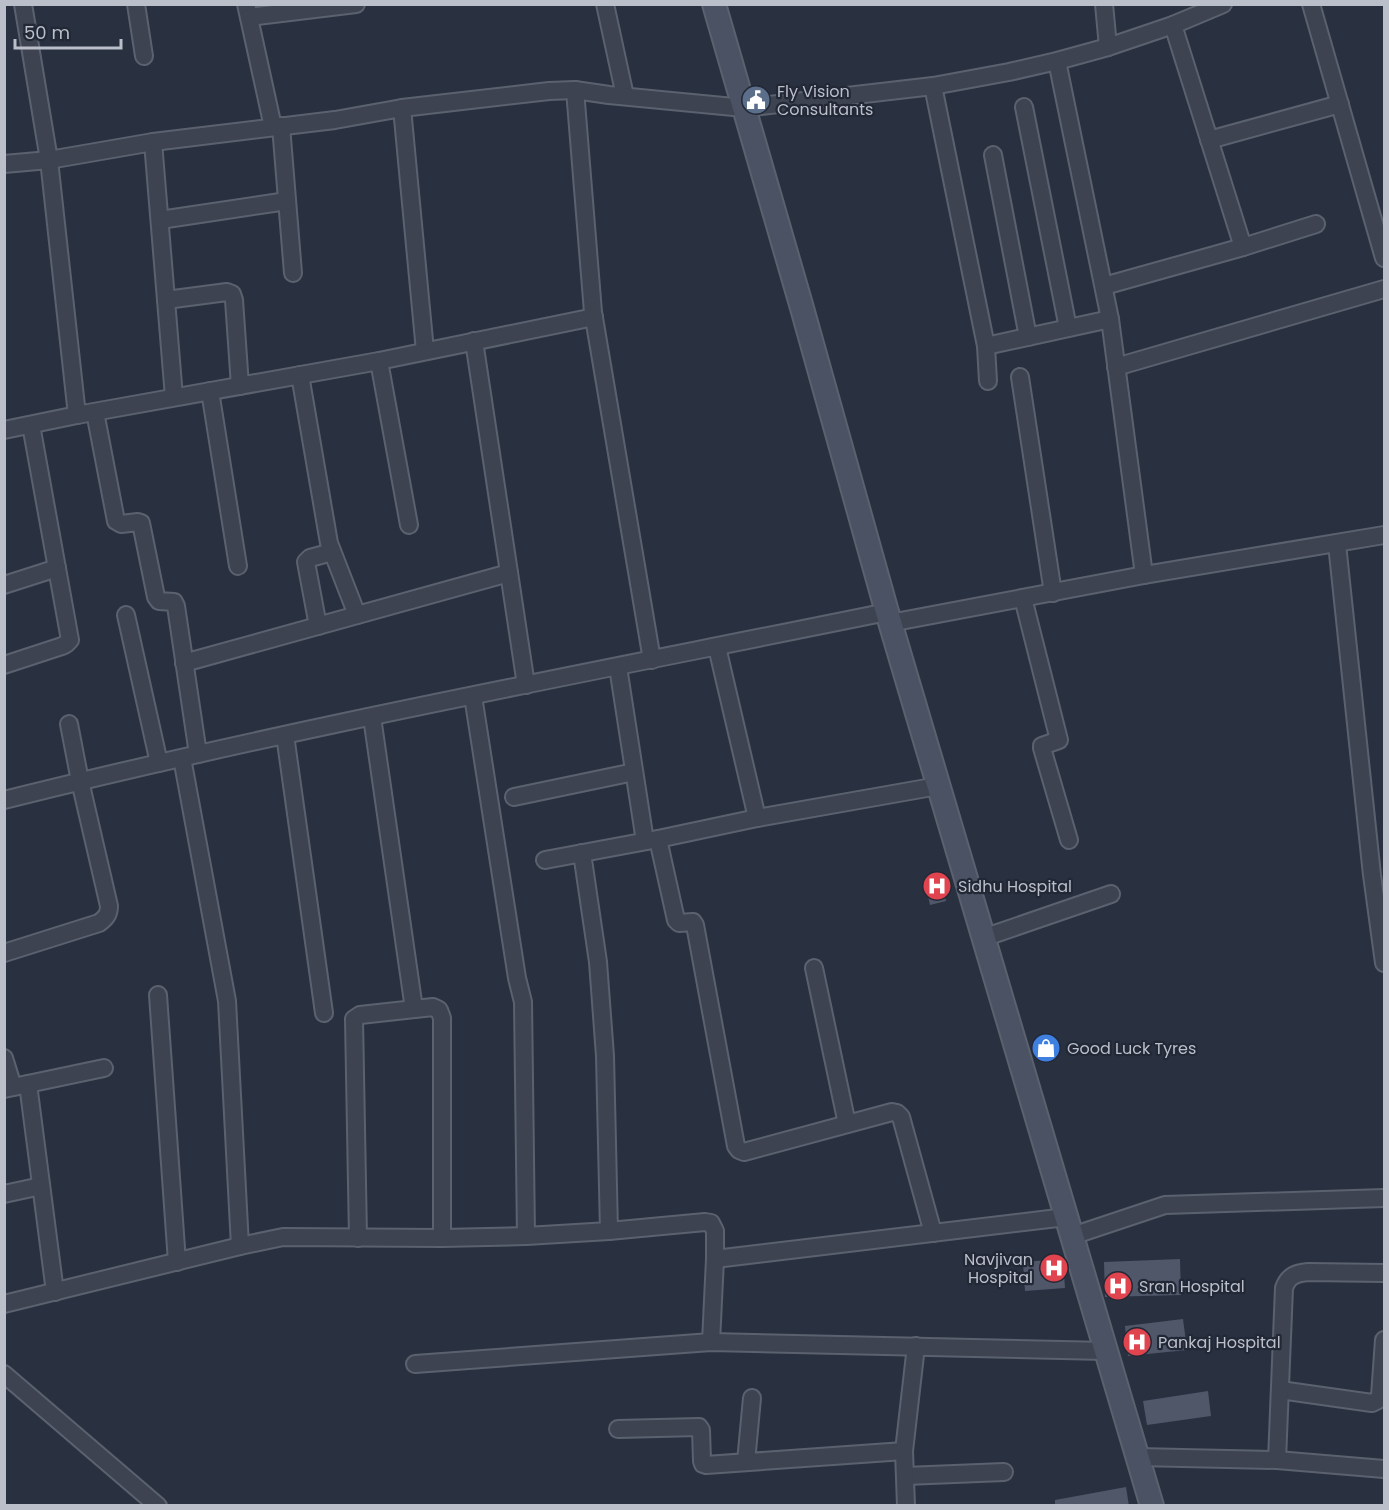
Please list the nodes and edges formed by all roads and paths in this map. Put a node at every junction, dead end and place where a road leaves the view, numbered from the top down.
1 (23, 4) edge
2 (136, 4) edge
3 (356, 4) edge
4 (606, 4) edge
5 (714, 4) edge
6 (1104, 4) edge
7 (1223, 4) edge
8 (1311, 4) edge
9 (248, 11) edge
10 (1173, 25) junction
11 (1108, 47) junction
12 (144, 56) dead end
13 (1057, 61) junction
14 (933, 86) junction
15 (575, 90) junction
16 (625, 96) junction
17 (1340, 104) junction
18 (402, 108) junction
19 (744, 108) junction
20 (1024, 108) dead end
21 (277, 127) junction
22 (1209, 140) junction
23 (153, 142) junction
24 (993, 155) dead end
25 (50, 160) junction
26 (4, 164) edge
27 (287, 201) junction
28 (160, 220) junction
29 (1316, 224) dead end
30 (1243, 247) junction
31 (1384, 258) edge
32 (293, 273) dead end
33 (1104, 286) junction
34 (1384, 289) edge
35 (166, 300) junction
36 (594, 317) junction
37 (1110, 319) junction
38 (1068, 328) junction
39 (1028, 337) junction
40 (474, 341) junction
41 (986, 346) junction
42 (425, 351) junction
43 (379, 361) junction
44 (1116, 367) junction
45 (300, 375) junction
46 (1020, 377) dead end
47 (988, 381) dead end
48 (240, 386) junction
49 (210, 391) junction
50 (174, 397) junction
51 (95, 412) junction
52 (77, 415) junction
53 (31, 425) junction
54 (4, 430) edge
55 (409, 525) dead end
56 (1384, 535) edge
57 (1337, 544) junction
58 (332, 552) junction
59 (238, 566) dead end
60 (57, 568) junction
61 (509, 573) junction
62 (1144, 575) junction
63 (4, 585) edge
64 (1053, 592) junction
65 (1023, 598) junction
66 (126, 615) dead end
67 (357, 615) junction
68 (888, 618) junction
69 (318, 626) junction
70 (717, 646) junction
71 (652, 660) junction
72 (184, 663) junction
73 (4, 665) edge
74 (618, 667) junction
75 (526, 685) junction
76 (473, 696) junction
77 (372, 717) junction
78 (69, 724) dead end
79 (285, 735) junction
80 (190, 756) junction
81 (159, 763) junction
82 (634, 772) junction
83 (80, 781) junction
84 (938, 786) junction
85 (514, 797) dead end
86 (4, 800) edge
87 (757, 818) junction
88 (651, 840) junction
89 (1069, 840) dead end
90 (582, 854) junction
91 (545, 860) dead end
92 (1111, 894) dead end
93 (983, 938) junction
94 (4, 953) edge
95 (1384, 963) edge
96 (814, 968) dead end
97 (158, 995) dead end
98 (414, 1009) junction
99 (324, 1013) dead end
100 (4, 1058) edge
101 (104, 1068) dead end
102 (15, 1087) edge
103 (847, 1124) junction
104 (41, 1186) junction
105 (4, 1194) edge
106 (1384, 1197) edge
107 (1069, 1226) junction
108 (609, 1231) junction
109 (933, 1233) junction
110 (526, 1236) junction
111 (358, 1238) junction
112 (442, 1238) junction
113 (240, 1246) junction
114 (715, 1259) junction
115 (177, 1262) junction
116 (1384, 1273) edge
117 (54, 1292) junction
118 (4, 1304) edge
119 (1384, 1340) edge
120 (711, 1342) junction
121 (916, 1346) junction
122 (1106, 1351) junction
123 (415, 1364) dead end
124 (1383, 1372) edge
125 (4, 1374) edge
126 (1280, 1390) junction
127 (752, 1398) dead end
128 (618, 1429) dead end
129 (904, 1451) junction
130 (1138, 1457) junction
131 (1277, 1460) junction
132 (746, 1462) junction
133 (1384, 1469) edge
134 (1004, 1472) dead end
135 (905, 1476) junction
136 (158, 1506) edge
137 (906, 1506) edge
138 (1152, 1506) edge

1 - 25 street
2 - 12 street
3 - 9 street
4 - 16 street
5 - 19 main road
6 - 11 street
7 - 10 street
8 - 17 street
9 - 21 street
10 - 11 street
10 - 22 street
11 - 13 street
13 - 14 street
13 - 33 street
14 - 19 street
14 - 41 street
15 - 16 street
15 - 18 street
15 - 36 street
16 - 19 street
17 - 22 street
17 - 31 street
18 - 21 street
18 - 42 street
19 - 68 main road
20 - 38 street
21 - 23 street
21 - 27 street
22 - 30 street
23 - 25 street
23 - 28 street
24 - 39 street
25 - 26 street
25 - 52 street
27 - 28 street
27 - 32 street
28 - 35 street
29 - 30 street
30 - 33 street
33 - 37 street
34 - 44 street
35 - 48 street
35 - 50 street
36 - 40 street
36 - 71 street
37 - 38 street
37 - 44 street
38 - 39 street
39 - 41 street
40 - 42 street
40 - 61 street
41 - 47 street
42 - 43 street
43 - 45 street
43 - 55 street
44 - 62 street
45 - 48 street
45 - 58 street
46 - 64 street
48 - 49 street
49 - 50 street
49 - 59 street
50 - 51 street
51 - 52 street
51 - 72 street
52 - 53 street
53 - 54 street
53 - 60 street
56 - 57 street
57 - 62 street
57 - 95 street
58 - 67 street
58 - 69 street
60 - 63 street
60 - 73 street
61 - 67 street
61 - 75 street
62 - 64 street
64 - 65 street
65 - 68 street
65 - 89 street
66 - 81 street
67 - 69 street
68 - 70 street
68 - 84 main road
69 - 72 street
70 - 71 street
70 - 87 street
71 - 74 street
72 - 80 street
74 - 75 street
74 - 82 street
75 - 76 street
76 - 77 street
76 - 110 street
77 - 79 street
77 - 98 street
78 - 83 street
79 - 80 street
79 - 99 street
80 - 81 street
80 - 113 street
81 - 83 street
82 - 85 street
82 - 88 street
83 - 86 street
83 - 94 street
84 - 87 street
84 - 93 main road
87 - 88 street
88 - 90 street
88 - 103 street
90 - 91 street
90 - 108 street
92 - 93 street
93 - 107 main road
96 - 103 street
97 - 115 street
98 - 111 street
98 - 112 street
100 - 102 street
101 - 102 street
102 - 104 street
103 - 109 street
104 - 105 street
104 - 117 street
106 - 107 street
107 - 109 street
107 - 122 main road
108 - 110 street
108 - 114 street
109 - 114 street
110 - 112 street
111 - 112 street
111 - 113 street
113 - 115 street
114 - 120 street
115 - 117 street
116 - 126 street
117 - 118 street
119 - 124 street
120 - 121 street
120 - 123 street
121 - 122 street
121 - 129 street
122 - 130 main road
124 - 126 street
125 - 136 street
126 - 131 street
127 - 132 street
128 - 132 street
129 - 132 street
129 - 135 street
130 - 131 street
130 - 138 main road
131 - 133 street
134 - 135 street
135 - 137 street

